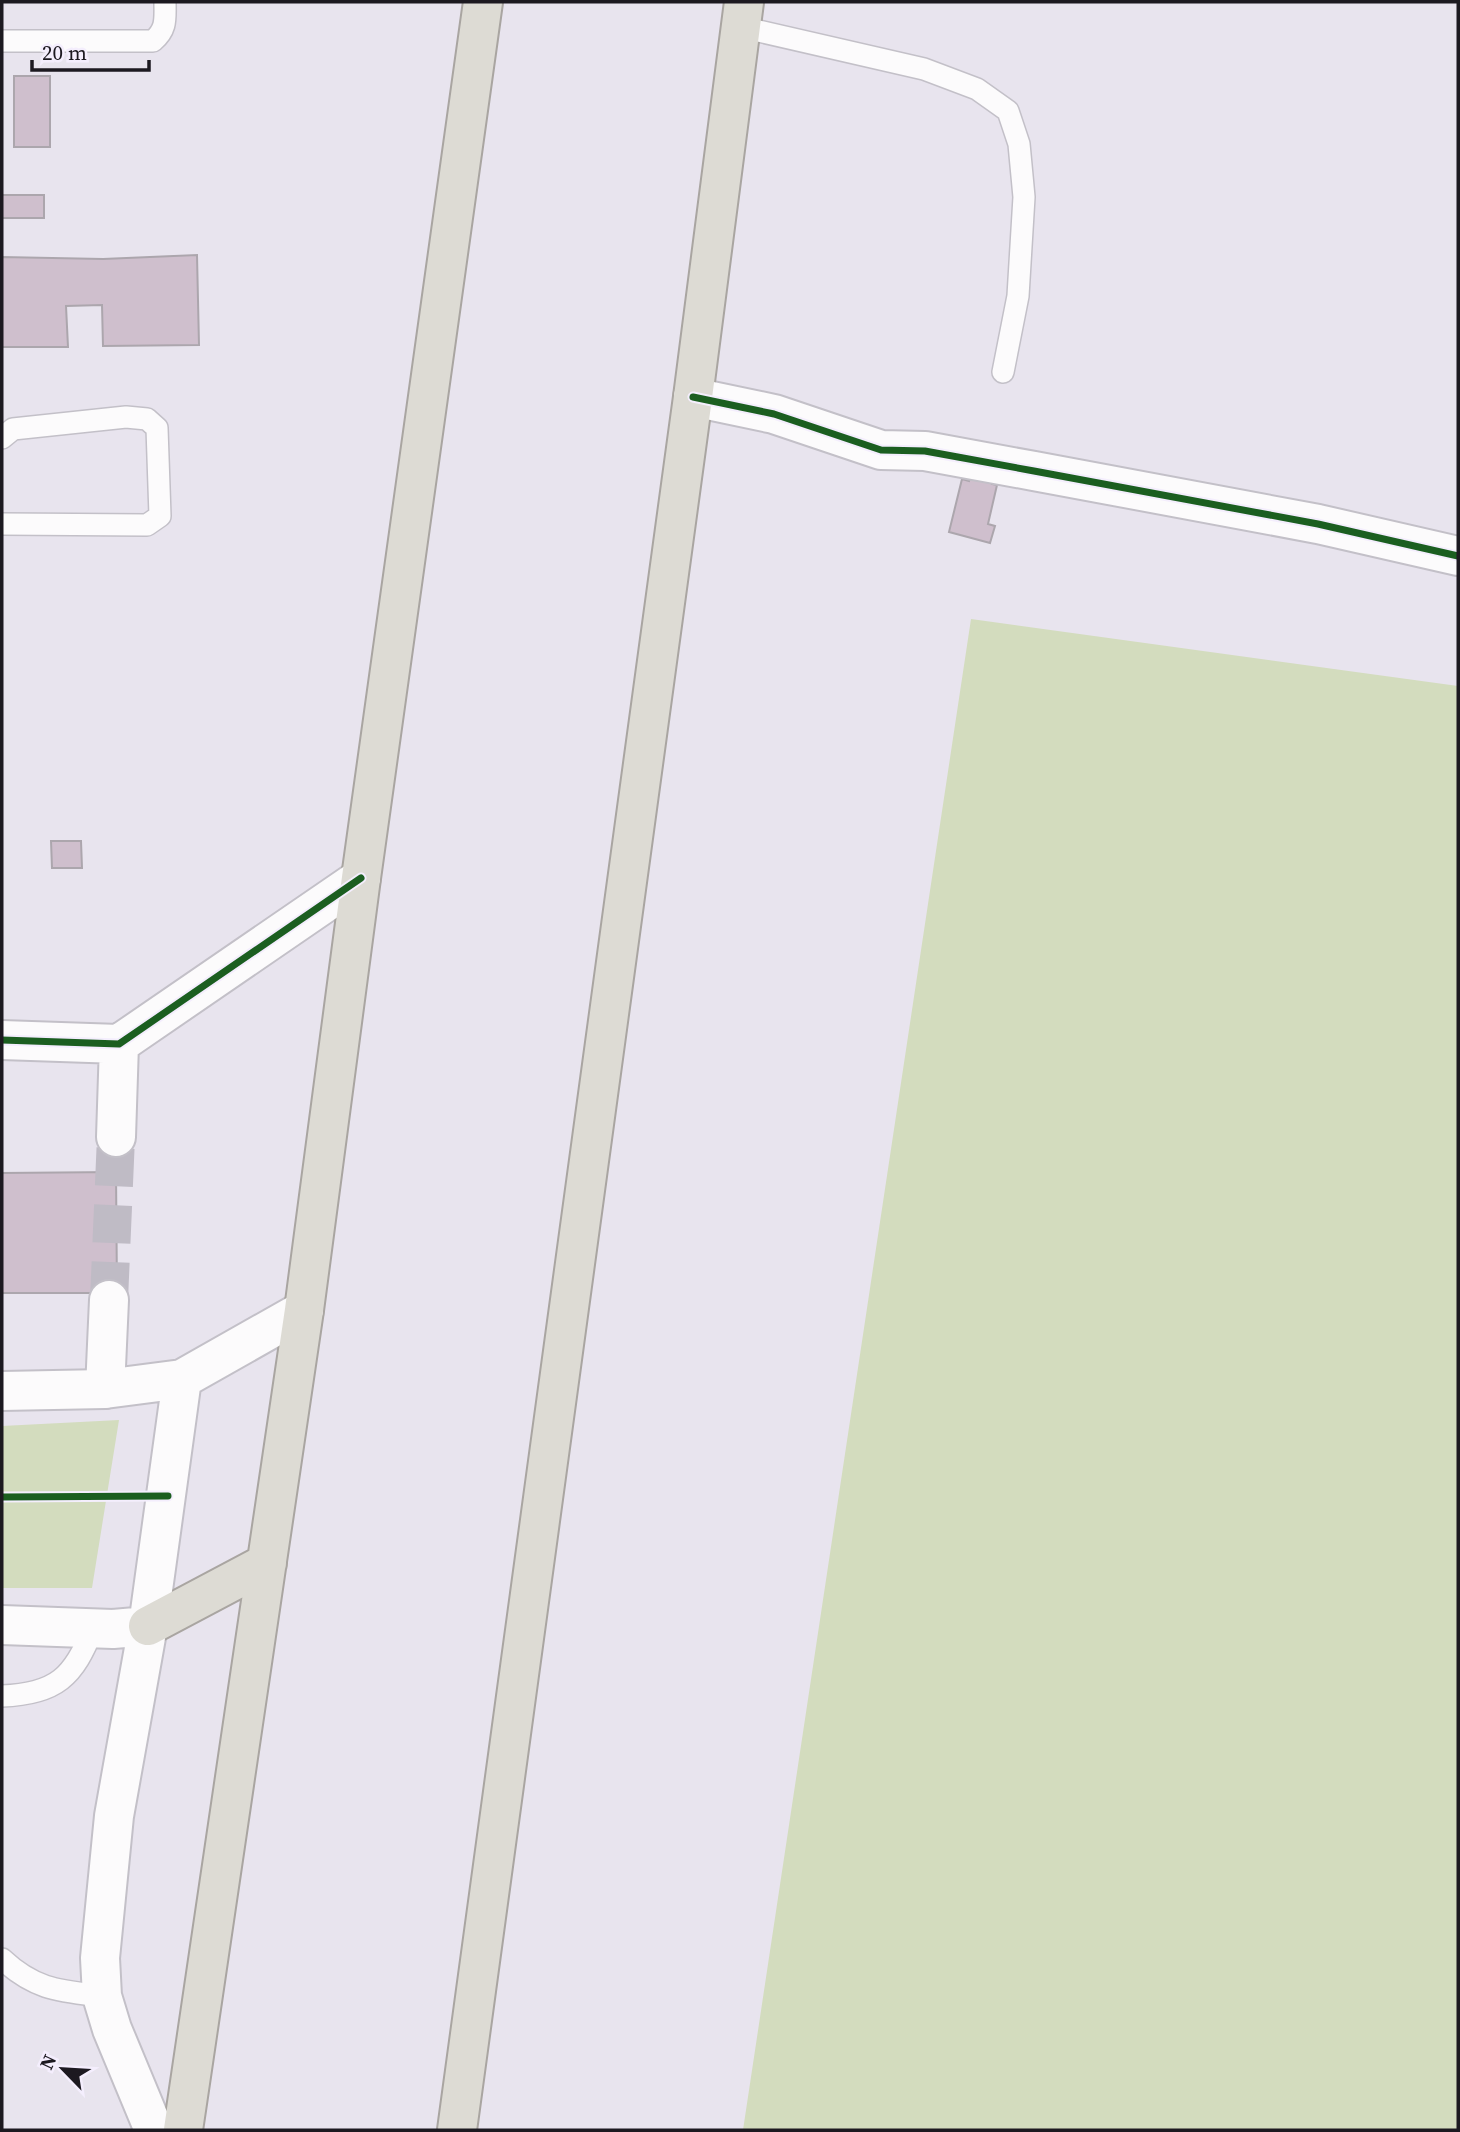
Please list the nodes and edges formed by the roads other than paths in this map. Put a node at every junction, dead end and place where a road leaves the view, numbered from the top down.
1 (165, 2) edge
2 (483, 2) edge
3 (742, 14) edge
4 (2, 41) edge
5 (1003, 372) dead end
6 (693, 397) junction
7 (2, 438) edge
8 (2, 524) edge
9 (1458, 556) edge
10 (361, 878) junction
11 (2, 1040) edge
12 (119, 1044) junction
13 (116, 1137) tunnel mouth
14 (109, 1300) tunnel mouth
15 (304, 1310) junction
16 (182, 1379) junction
17 (106, 1389) junction
18 (2, 1391) edge
19 (267, 1563) junction
20 (2, 1625) edge
21 (148, 1626) junction
22 (93, 1628) junction
23 (2, 1696) edge
24 (2, 1959) edge
25 (103, 1996) junction
26 (154, 2130) edge
27 (183, 2130) edge
28 (457, 2130) edge

1 - 4 lane
2 - 10 highway
3 - 5 lane
3 - 6 highway
6 - 9 street
6 - 28 highway
7 - 8 lane
10 - 12 street
10 - 15 highway
11 - 12 street
12 - 13 street
14 - 17 street
15 - 16 street
15 - 19 highway
16 - 17 street
16 - 21 street
17 - 18 street
19 - 21 highway
19 - 27 highway
20 - 22 street
21 - 22 street
21 - 25 street
22 - 23 lane
24 - 25 lane
25 - 26 street

